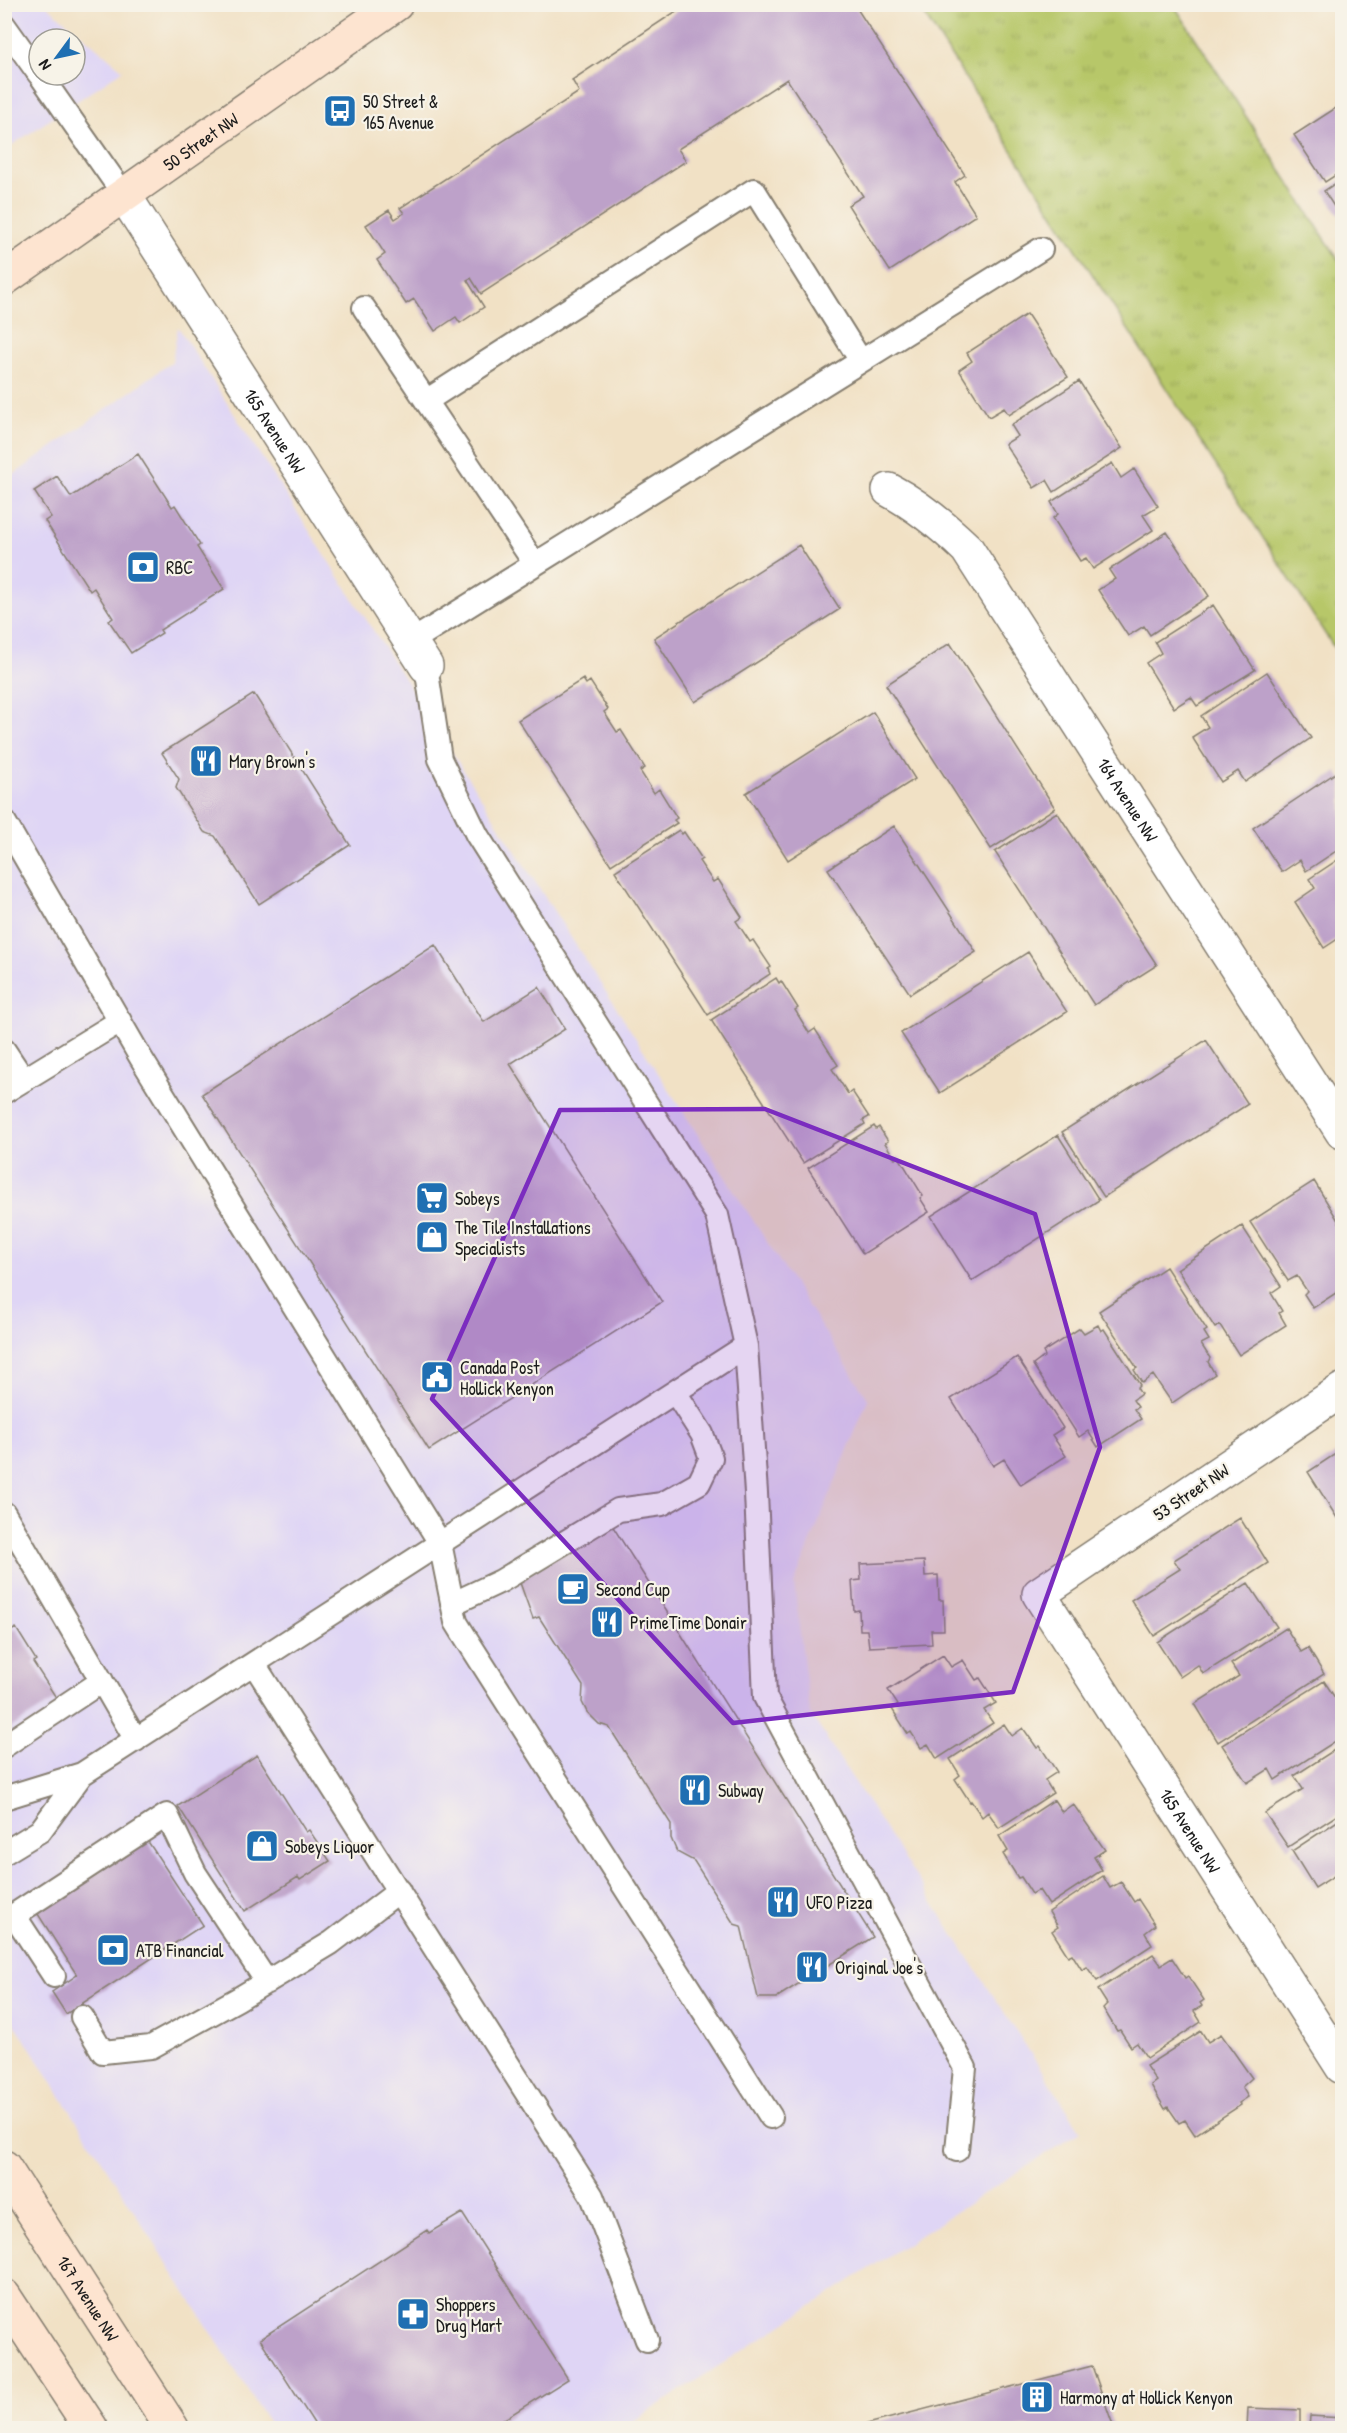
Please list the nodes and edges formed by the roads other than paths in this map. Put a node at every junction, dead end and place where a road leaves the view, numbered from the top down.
1 (396, 4) edge
2 (4, 25) edge
3 (27, 57) edge
4 (48, 87) edge
5 (124, 195) junction
6 (1041, 249) dead end
7 (4, 279) edge
8 (364, 308) dead end
9 (861, 361) junction
10 (426, 401) junction
11 (889, 490) dead end
12 (535, 564) junction
13 (418, 654) junction
14 (4, 821) edge
15 (120, 1021) junction
16 (4, 1050) edge
17 (24, 1080) junction
18 (4, 1092) edge
19 (1342, 1132) edge
20 (746, 1346) junction
21 (1342, 1390) edge
22 (675, 1392) junction
23 (4, 1513) edge
24 (440, 1544) junction
25 (1039, 1594) joint
26 (452, 1604) junction
27 (254, 1664) junction
28 (102, 1681) junction
29 (136, 1740) junction
30 (4, 1746) edge
31 (82, 1774) junction
32 (4, 1798) edge
33 (4, 1853) edge
34 (399, 1891) junction
35 (54, 1976) dead end
36 (267, 1982) junction
37 (82, 2017) dead end
38 (1342, 2067) edge
39 (771, 2116) dead end
40 (957, 2150) dead end
41 (4, 2167) edge
42 (4, 2296) edge
43 (647, 2340) dead end
44 (91, 2428) edge
45 (172, 2428) edge

1 - 5 main road, 50 Street NW
2 - 3 lane
4 - 5 lane
5 - 7 main road, 50 Street NW
5 - 13 street, 165 Avenue NW
6 - 9 lane
8 - 10 lane
9 - 10 lane
9 - 12 lane
10 - 12 lane
11 - 19 street, 164 Avenue NW
12 - 13 lane
13 - 20 lane
14 - 15 lane
15 - 17 lane
15 - 24 lane
16 - 17 lane
17 - 18 lane
20 - 22 lane
20 - 40 lane
21 - 25 street, 53 Street NW
22 - 24 lane
22 - 26 lane
23 - 28 lane
24 - 26 lane
24 - 27 lane
25 - 38 street, 165 Avenue NW
26 - 39 lane
27 - 29 lane
27 - 34 lane
28 - 29 lane
28 - 30 lane
29 - 31 lane
31 - 32 lane
31 - 33 lane
34 - 36 lane
34 - 43 lane
35 - 36 lane
36 - 37 lane
41 - 45 main road, 167 Avenue NW
42 - 44 main road

